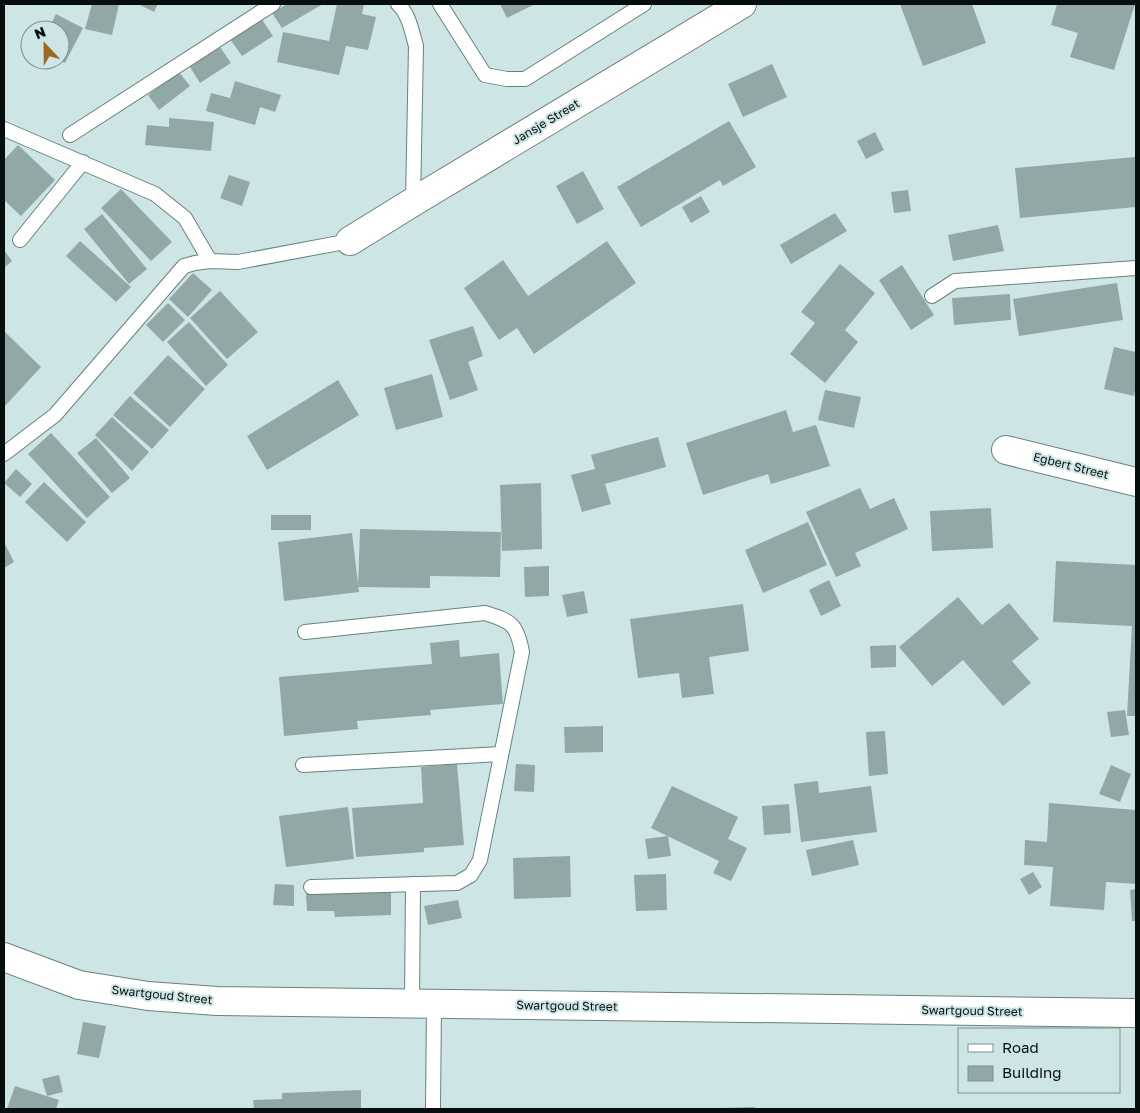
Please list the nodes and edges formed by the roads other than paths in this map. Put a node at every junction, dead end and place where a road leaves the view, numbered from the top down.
1 (273, 4) edge
2 (398, 4) edge
3 (440, 4) edge
4 (644, 4) edge
5 (742, 4) edge
6 (4, 129) edge
7 (70, 135) dead end
8 (83, 162) junction
9 (412, 202) junction
10 (20, 240) dead end
11 (350, 242) joint
12 (210, 261) junction
13 (1136, 268) edge
14 (932, 296) dead end
15 (1006, 450) dead end
16 (4, 454) edge
17 (1136, 482) edge
18 (305, 632) dead end
19 (501, 754) junction
20 (303, 765) dead end
21 (413, 884) junction
22 (311, 887) dead end
23 (4, 957) edge
24 (423, 1004) junction
25 (1136, 1012) edge
26 (433, 1109) edge

1 - 7 lane
2 - 9 lane
3 - 4 lane
5 - 9 street, Jansje Street
6 - 8 lane
8 - 10 lane
8 - 12 lane
9 - 11 street, Jansje Street
11 - 12 lane
12 - 16 lane
13 - 14 lane
15 - 17 street, Egbert Street
18 - 19 lane
19 - 20 lane
19 - 21 lane
21 - 22 lane
21 - 24 lane
23 - 24 street, Swartgoud Street
24 - 25 street, Swartgoud Street
24 - 26 lane

